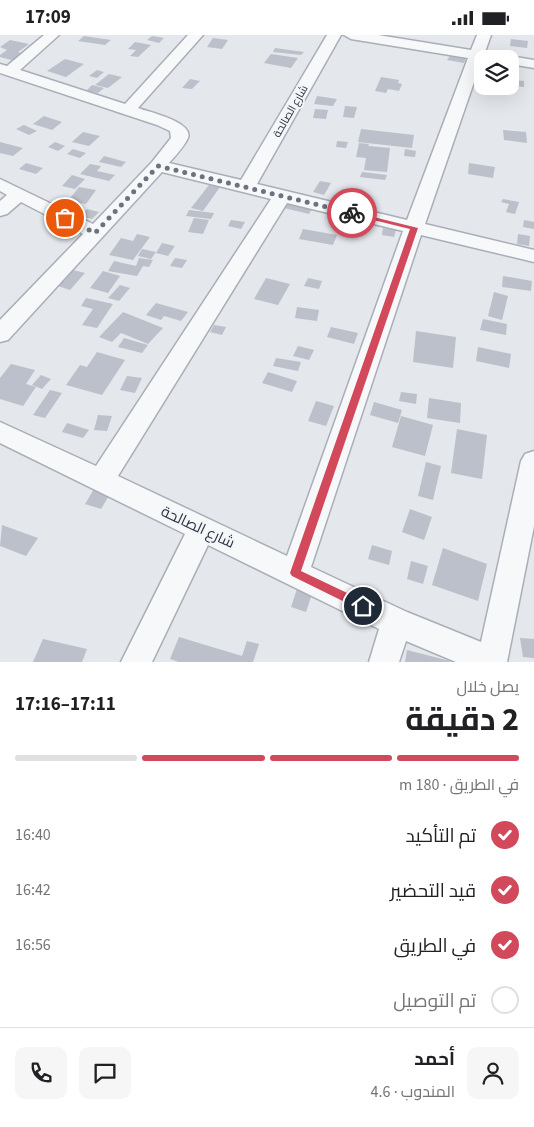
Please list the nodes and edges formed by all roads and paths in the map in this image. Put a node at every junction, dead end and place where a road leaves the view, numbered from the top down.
1 (52, 35) edge
2 (196, 35) edge
3 (334, 35) edge
4 (351, 35) edge
5 (484, 35) edge
6 (479, 50) edge
7 (474, 55) edge
8 (519, 62) edge
9 (474, 63) edge
10 (534, 64) edge
11 (5, 70) edge
12 (128, 110) junction
13 (158, 166) junction
14 (0, 184) edge
15 (246, 187) junction
16 (20, 194) junction
17 (282, 196) junction
18 (0, 210) edge
19 (414, 228) junction
20 (95, 233) junction
21 (534, 256) edge
22 (0, 334) edge
23 (0, 433) edge
24 (534, 461) edge
25 (101, 481) junction
26 (202, 529) junction
27 (295, 573) junction
28 (396, 622) junction
29 (136, 662) edge
30 (384, 662) edge
31 (492, 662) edge

1 - 11 street
2 - 12 street
3 - 15 street, شارع الصالحة
4 - 7 street
5 - 6 street
8 - 10 street
9 - 19 street
11 - 12 street
12 - 13 street
13 - 15 street
13 - 20 street
14 - 16 street
15 - 17 street
16 - 18 street
16 - 20 street
17 - 19 street
17 - 25 street
19 - 21 street
19 - 27 street
20 - 22 street
23 - 25 street, شارع الصالحة
24 - 31 street, شارع الصالحة
25 - 26 street, شارع الصالحة
26 - 27 street, شارع الصالحة
26 - 29 street
27 - 28 street, شارع الصالحة
28 - 30 street
28 - 31 street, شارع الصالحة

